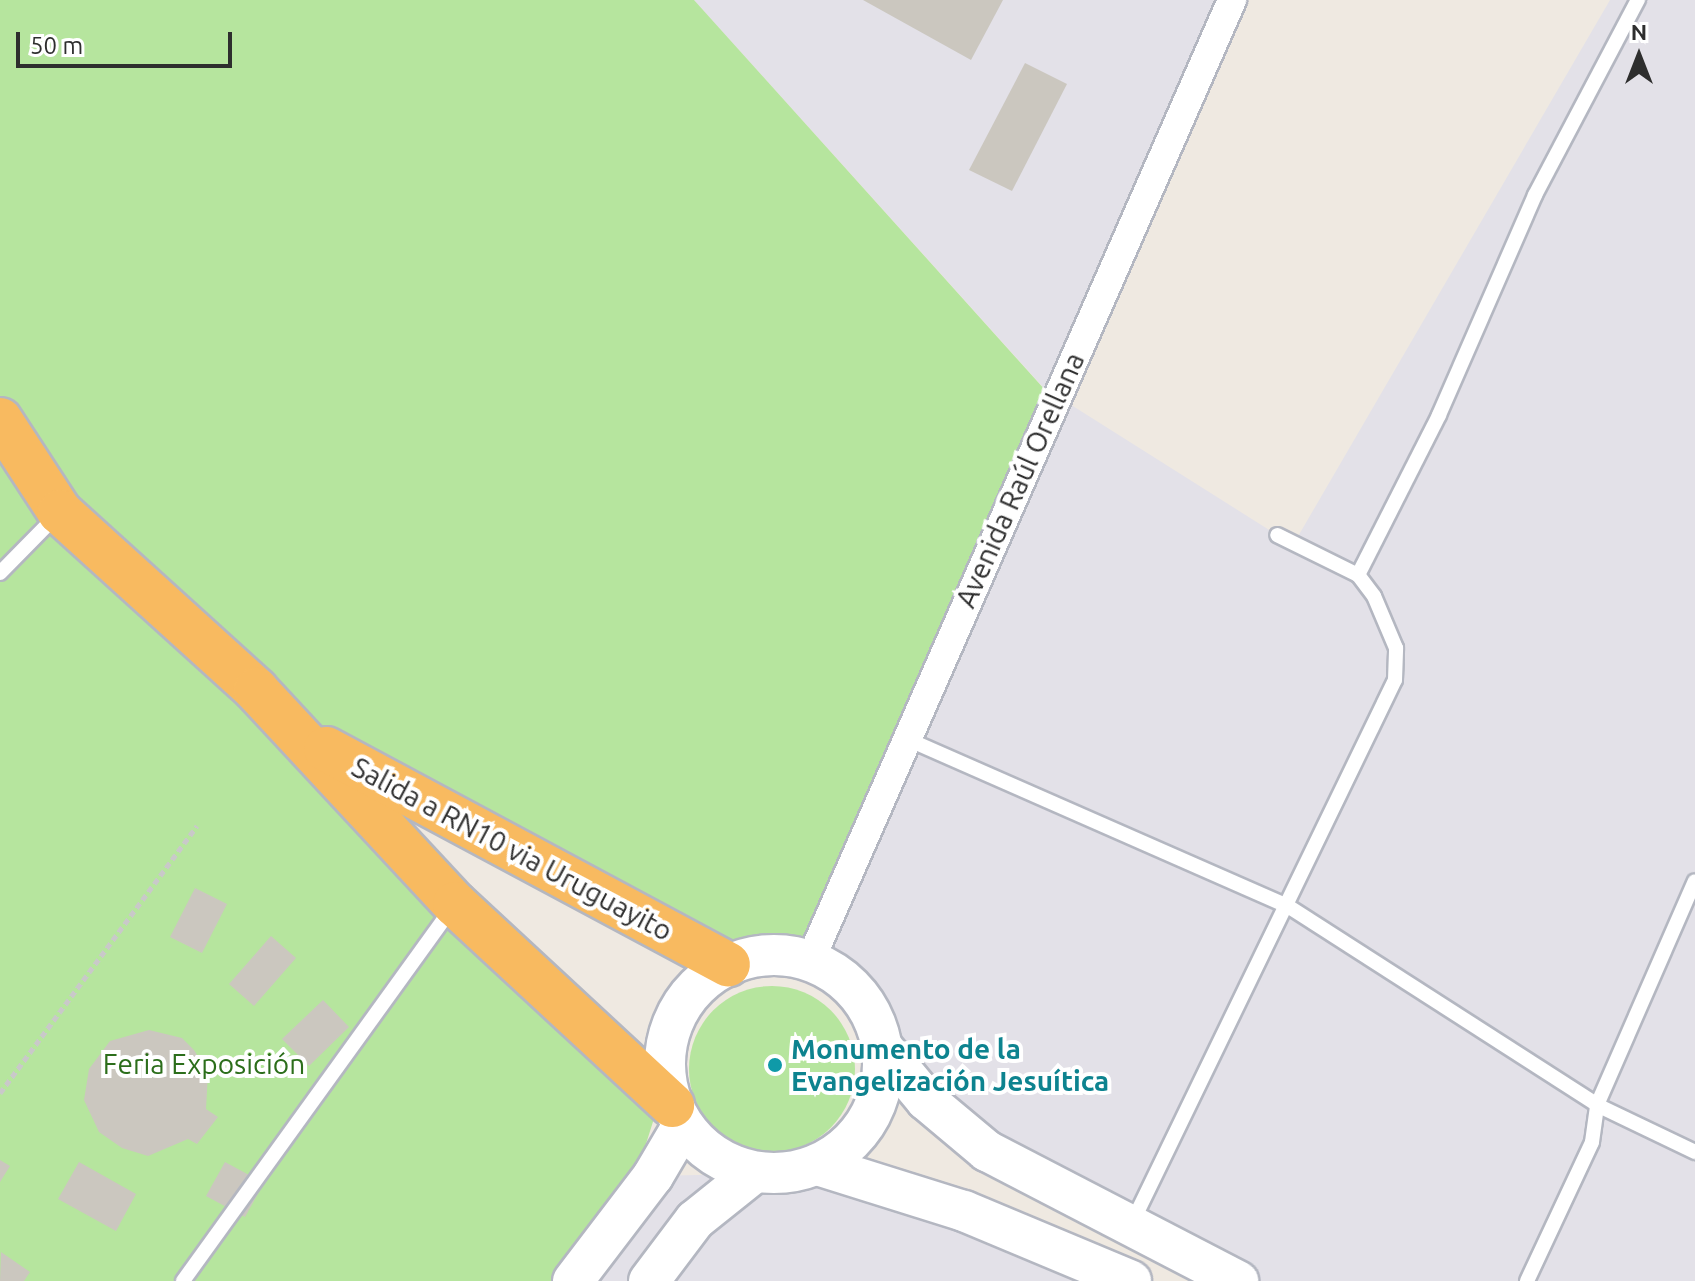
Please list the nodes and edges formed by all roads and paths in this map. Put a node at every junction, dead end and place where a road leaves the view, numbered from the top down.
1 (1232, 0) edge
2 (1638, 0) edge
3 (0, 420) edge
4 (60, 512) junction
5 (1277, 535) dead end
6 (0, 573) edge
7 (1358, 575) junction
8 (296, 733) junction
9 (907, 739) junction
10 (197, 826) dead end
11 (1695, 881) edge
12 (455, 904) junction
13 (1286, 905) junction
14 (810, 961) junction
15 (728, 965) junction
16 (882, 1047) junction
17 (0, 1093) edge
18 (1597, 1105) junction
19 (678, 1115) junction
20 (1695, 1152) edge
21 (817, 1165) junction
22 (755, 1172) junction
23 (1132, 1225) junction
24 (183, 1281) edge
25 (573, 1281) edge
26 (649, 1281) edge
27 (1131, 1281) edge
28 (1238, 1281) edge
29 (1527, 1281) edge

1 - 9 street, Avenida Raúl Orellana
2 - 7 lane
3 - 4 highway
4 - 6 lane
4 - 8 highway
5 - 7 lane
7 - 13 lane
8 - 12 highway
8 - 15 highway, Salida a RN10 via Uruguayito
9 - 13 lane
9 - 14 street, Avenida Raúl Orellana
10 - 17 path
11 - 18 lane
12 - 19 highway
12 - 24 lane
13 - 18 lane
13 - 23 lane
14 - 15 main road
14 - 16 main road
15 - 19 main road
16 - 21 main road
16 - 23 main road
18 - 20 lane
18 - 29 lane
19 - 22 main road
19 - 25 main road
21 - 22 main road
21 - 27 main road
22 - 26 main road
23 - 28 main road

